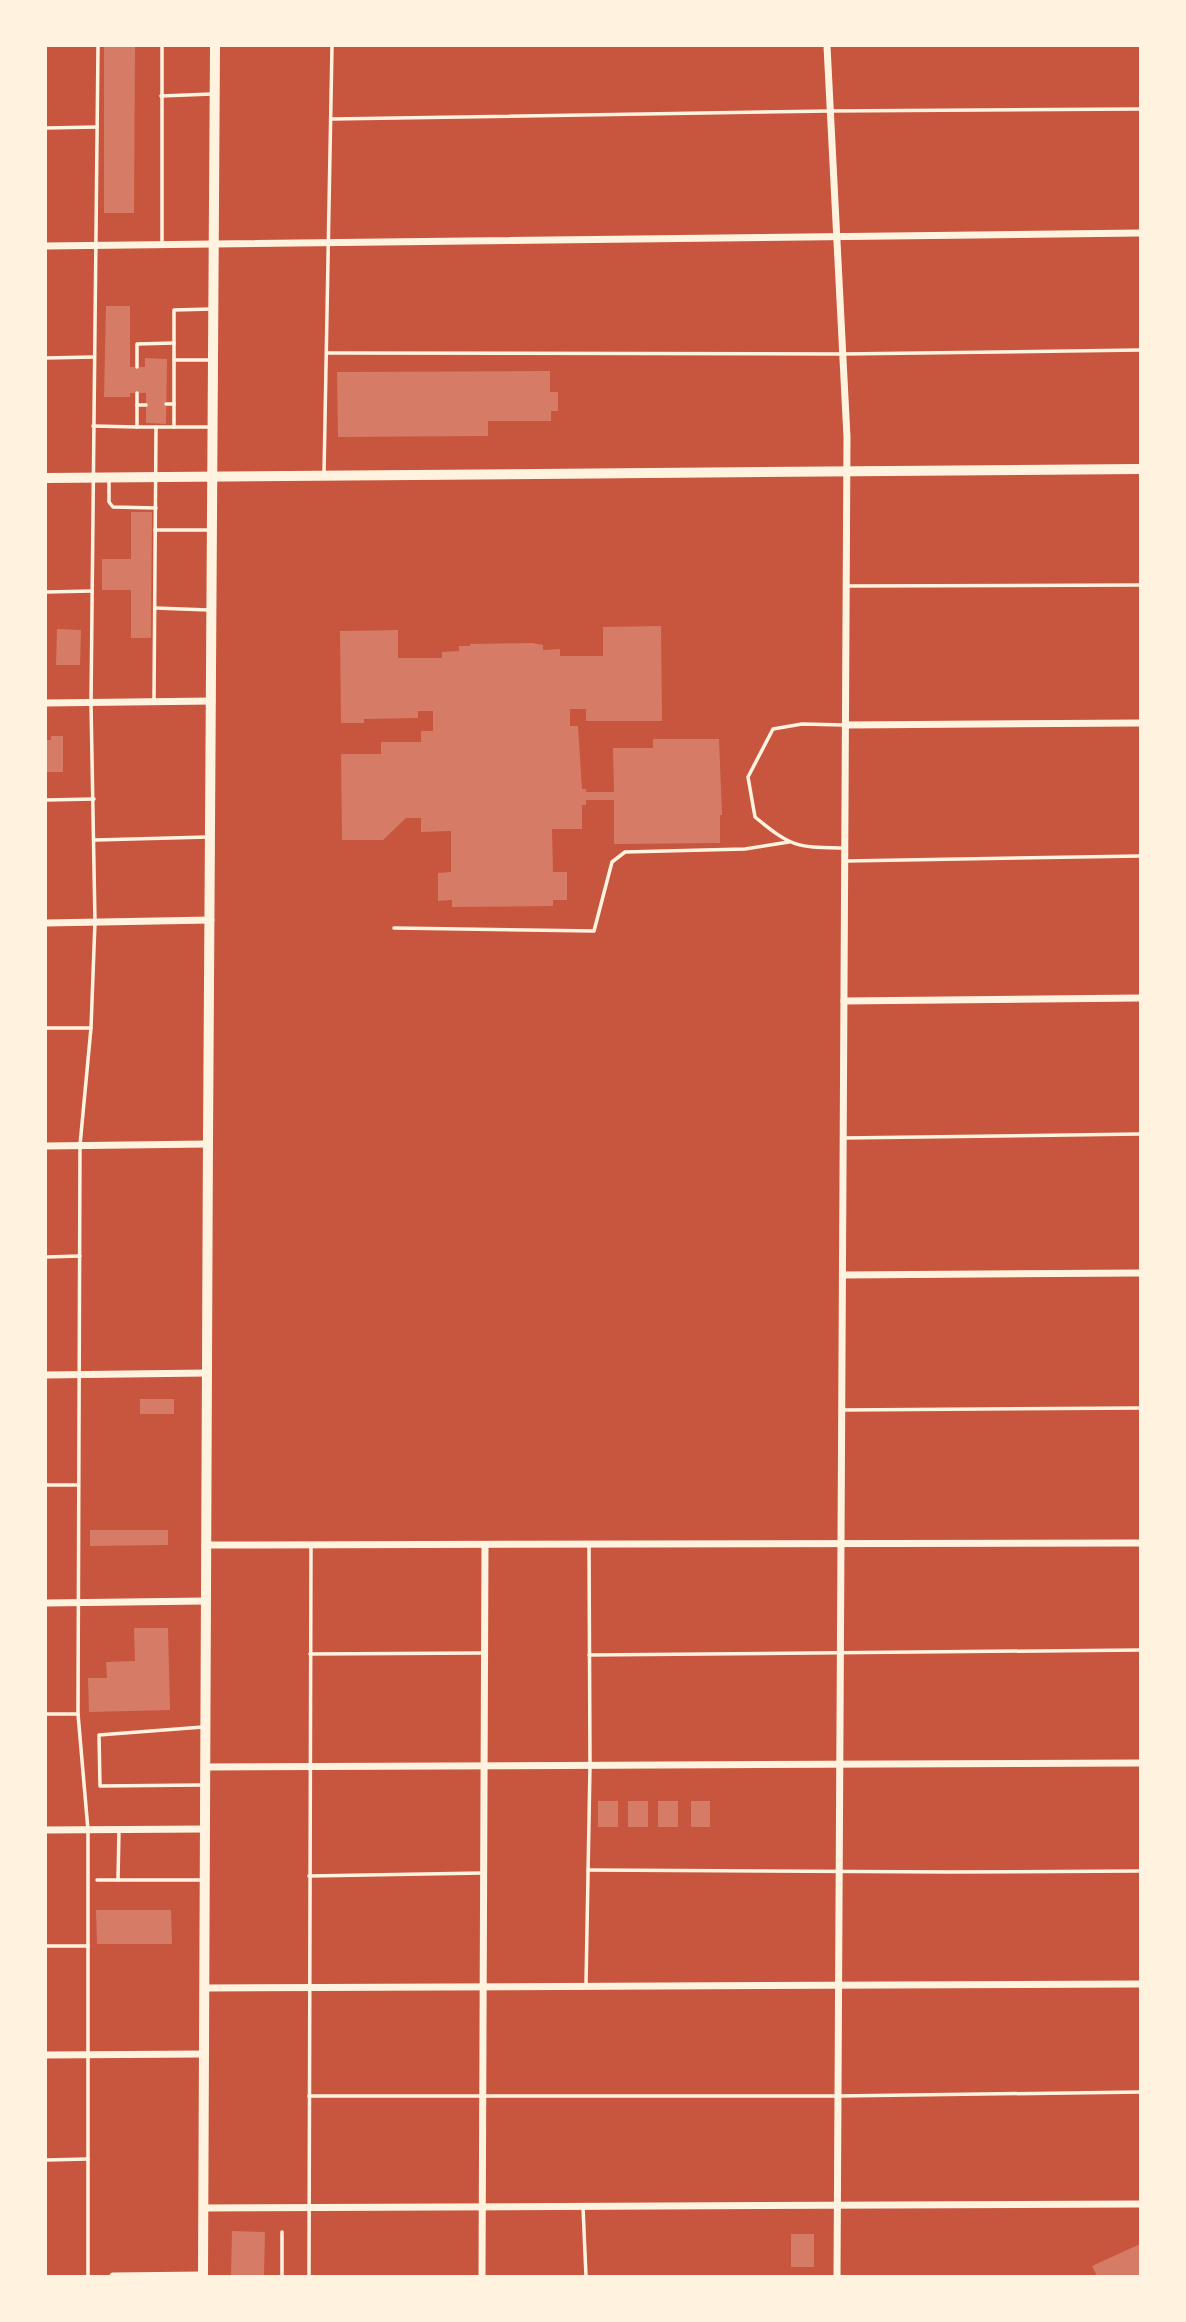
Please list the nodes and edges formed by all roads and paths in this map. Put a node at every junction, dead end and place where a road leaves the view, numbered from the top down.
1 (98, 46) edge
2 (162, 46) edge
3 (215, 46) edge
4 (332, 46) edge
5 (827, 46) edge
6 (214, 94) junction
7 (162, 96) junction
8 (1140, 109) edge
9 (830, 111) junction
10 (332, 120) junction
11 (97, 127) junction
12 (46, 128) edge
13 (1140, 233) edge
14 (837, 235) junction
15 (328, 242) junction
16 (213, 243) junction
17 (162, 245) junction
18 (46, 246) edge
19 (95, 246) junction
20 (213, 309) junction
21 (174, 343) junction
22 (1140, 350) edge
23 (327, 354) junction
24 (843, 354) junction
25 (94, 357) junction
26 (46, 358) edge
27 (174, 360) junction
28 (213, 360) junction
29 (137, 367) dead end
30 (167, 379) dead end
31 (174, 379) junction
32 (137, 393) dead end
33 (166, 404) dead end
34 (174, 404) junction
35 (137, 405) junction
36 (146, 405) dead end
37 (93, 426) junction
38 (137, 427) junction
39 (156, 427) junction
40 (174, 427) junction
41 (213, 427) junction
42 (1140, 469) edge
43 (847, 472) junction
44 (324, 476) junction
45 (156, 477) junction
46 (213, 477) junction
47 (46, 478) edge
48 (93, 478) junction
49 (109, 478) junction
50 (156, 508) junction
51 (155, 530) junction
52 (212, 530) junction
53 (1140, 585) edge
54 (846, 586) junction
55 (46, 592) edge
56 (92, 592) junction
57 (155, 608) junction
58 (211, 610) junction
59 (153, 702) junction
60 (212, 702) junction
61 (46, 703) edge
62 (91, 703) junction
63 (1140, 723) edge
64 (846, 725) junction
65 (94, 799) junction
66 (46, 800) edge
67 (211, 837) junction
68 (95, 840) junction
69 (789, 842) junction
70 (844, 848) junction
71 (1140, 856) edge
72 (844, 862) junction
73 (211, 920) junction
74 (94, 922) junction
75 (46, 923) edge
76 (394, 928) dead end
77 (1140, 998) edge
78 (844, 1001) junction
79 (46, 1028) edge
80 (91, 1028) junction
81 (1140, 1135) edge
82 (844, 1138) junction
83 (207, 1144) junction
84 (80, 1145) junction
85 (46, 1146) edge
86 (80, 1256) junction
87 (46, 1257) edge
88 (1140, 1273) edge
89 (843, 1275) junction
90 (207, 1373) junction
91 (46, 1375) edge
92 (80, 1375) junction
93 (1140, 1408) edge
94 (842, 1410) junction
95 (46, 1485) edge
96 (79, 1485) junction
97 (1140, 1543) edge
98 (589, 1544) junction
99 (842, 1544) junction
100 (205, 1545) junction
101 (310, 1545) junction
102 (485, 1545) junction
103 (205, 1601) junction
104 (46, 1603) edge
105 (79, 1603) junction
106 (1140, 1650) edge
107 (841, 1652) junction
108 (484, 1653) junction
109 (310, 1654) junction
110 (589, 1655) junction
111 (46, 1714) edge
112 (78, 1714) junction
113 (205, 1727) junction
114 (1140, 1763) edge
115 (840, 1765) junction
116 (484, 1766) junction
117 (590, 1766) junction
118 (309, 1767) junction
119 (206, 1768) junction
120 (205, 1784) junction
121 (205, 1829) junction
122 (46, 1830) edge
123 (88, 1830) junction
124 (119, 1830) junction
125 (588, 1870) junction
126 (840, 1871) junction
127 (1140, 1871) edge
128 (484, 1873) junction
129 (309, 1877) junction
130 (97, 1880) dead end
131 (118, 1880) junction
132 (205, 1880) junction
133 (46, 1946) edge
134 (88, 1946) junction
135 (1140, 1984) edge
136 (586, 1986) junction
137 (839, 1986) junction
138 (205, 1987) junction
139 (309, 1987) junction
140 (484, 1987) junction
141 (204, 2054) junction
142 (46, 2055) edge
143 (88, 2055) junction
144 (1140, 2092) edge
145 (309, 2096) junction
146 (839, 2096) junction
147 (483, 2097) junction
148 (88, 2159) junction
149 (46, 2160) edge
150 (1140, 2204) edge
151 (837, 2205) junction
152 (482, 2207) junction
153 (583, 2207) junction
154 (203, 2208) junction
155 (309, 2208) junction
156 (282, 2232) dead end
157 (203, 2276) edge
158 (88, 2277) edge
159 (113, 2277) edge
160 (282, 2277) edge
161 (309, 2277) edge
162 (482, 2277) edge
163 (586, 2277) edge
164 (837, 2277) edge

1 - 11 lane
2 - 7 lane
3 - 6 street
4 - 10 lane
5 - 9 street
6 - 7 lane
6 - 16 street
7 - 17 lane
8 - 9 lane
9 - 10 lane
9 - 14 street
10 - 15 lane
11 - 12 lane
11 - 19 lane
13 - 14 street
14 - 15 street
14 - 24 street
15 - 16 street
15 - 23 lane
16 - 17 street
16 - 20 street
17 - 19 street
18 - 19 street
19 - 25 lane
20 - 21 lane
20 - 28 street
21 - 27 lane
21 - 29 lane
22 - 24 lane
23 - 24 lane
23 - 44 lane
24 - 43 street
25 - 26 lane
25 - 37 lane
27 - 28 lane
27 - 31 lane
28 - 41 street
30 - 31 lane
31 - 34 lane
32 - 35 lane
33 - 34 lane
34 - 40 lane
35 - 36 lane
35 - 38 lane
37 - 38 lane
37 - 48 lane
38 - 39 lane
39 - 40 lane
39 - 45 lane
40 - 41 lane
41 - 46 street
42 - 43 street
43 - 44 street
43 - 54 street
44 - 46 street
45 - 46 street
45 - 49 street
45 - 50 lane
46 - 52 street
47 - 48 street
48 - 49 street
48 - 56 lane
49 - 50 lane
50 - 51 lane
51 - 52 lane
51 - 57 lane
52 - 58 street
53 - 54 lane
54 - 64 street
55 - 56 lane
56 - 62 lane
57 - 58 lane
57 - 59 lane
58 - 60 street
59 - 60 street
59 - 62 street
60 - 67 street
61 - 62 street
62 - 65 lane
63 - 64 street
64 - 69 lane
64 - 70 street
65 - 66 lane
65 - 68 lane
67 - 68 lane
67 - 73 street
68 - 74 lane
69 - 70 lane
69 - 76 lane
70 - 72 street
71 - 72 lane
72 - 78 street
73 - 74 street
73 - 83 street
74 - 75 street
74 - 80 lane
77 - 78 street
78 - 82 street
79 - 80 lane
80 - 84 lane
81 - 82 lane
82 - 89 street
83 - 84 street
83 - 90 street
84 - 85 street
84 - 86 lane
86 - 87 lane
86 - 92 lane
88 - 89 street
89 - 94 street
90 - 92 street
90 - 100 street
91 - 92 street
92 - 96 lane
93 - 94 lane
94 - 99 street
95 - 96 lane
96 - 105 lane
97 - 99 street
98 - 99 street
98 - 102 street
98 - 110 lane
99 - 107 street
100 - 101 street
100 - 103 street
101 - 102 street
101 - 109 lane
102 - 108 street
103 - 105 street
103 - 113 street
104 - 105 street
105 - 112 lane
106 - 107 lane
107 - 110 lane
107 - 115 street
108 - 109 lane
108 - 116 street
109 - 118 lane
110 - 117 lane
111 - 112 lane
112 - 123 lane
113 - 119 street
113 - 120 lane
114 - 115 street
115 - 117 street
115 - 126 street
116 - 117 street
116 - 118 street
116 - 128 street
117 - 125 lane
118 - 119 street
118 - 129 lane
119 - 120 street
120 - 121 street
121 - 124 street
121 - 132 street
122 - 123 street
123 - 124 street
123 - 134 lane
124 - 131 lane
125 - 126 lane
125 - 136 lane
126 - 127 lane
126 - 137 street
128 - 129 lane
128 - 140 street
129 - 139 lane
130 - 131 lane
131 - 132 lane
132 - 138 street
133 - 134 lane
134 - 143 lane
135 - 137 street
136 - 137 street
136 - 140 street
137 - 146 street
138 - 139 street
138 - 141 street
139 - 140 street
139 - 145 lane
140 - 147 street
141 - 143 street
141 - 154 street
142 - 143 street
143 - 148 lane
144 - 146 lane
145 - 147 lane
145 - 155 lane
146 - 147 lane
146 - 151 street
147 - 152 street
148 - 149 lane
148 - 158 lane
150 - 151 street
151 - 153 street
151 - 164 street
152 - 153 street
152 - 155 street
152 - 162 street
153 - 163 lane
154 - 155 street
154 - 157 street
155 - 161 lane
156 - 160 lane
157 - 159 street

